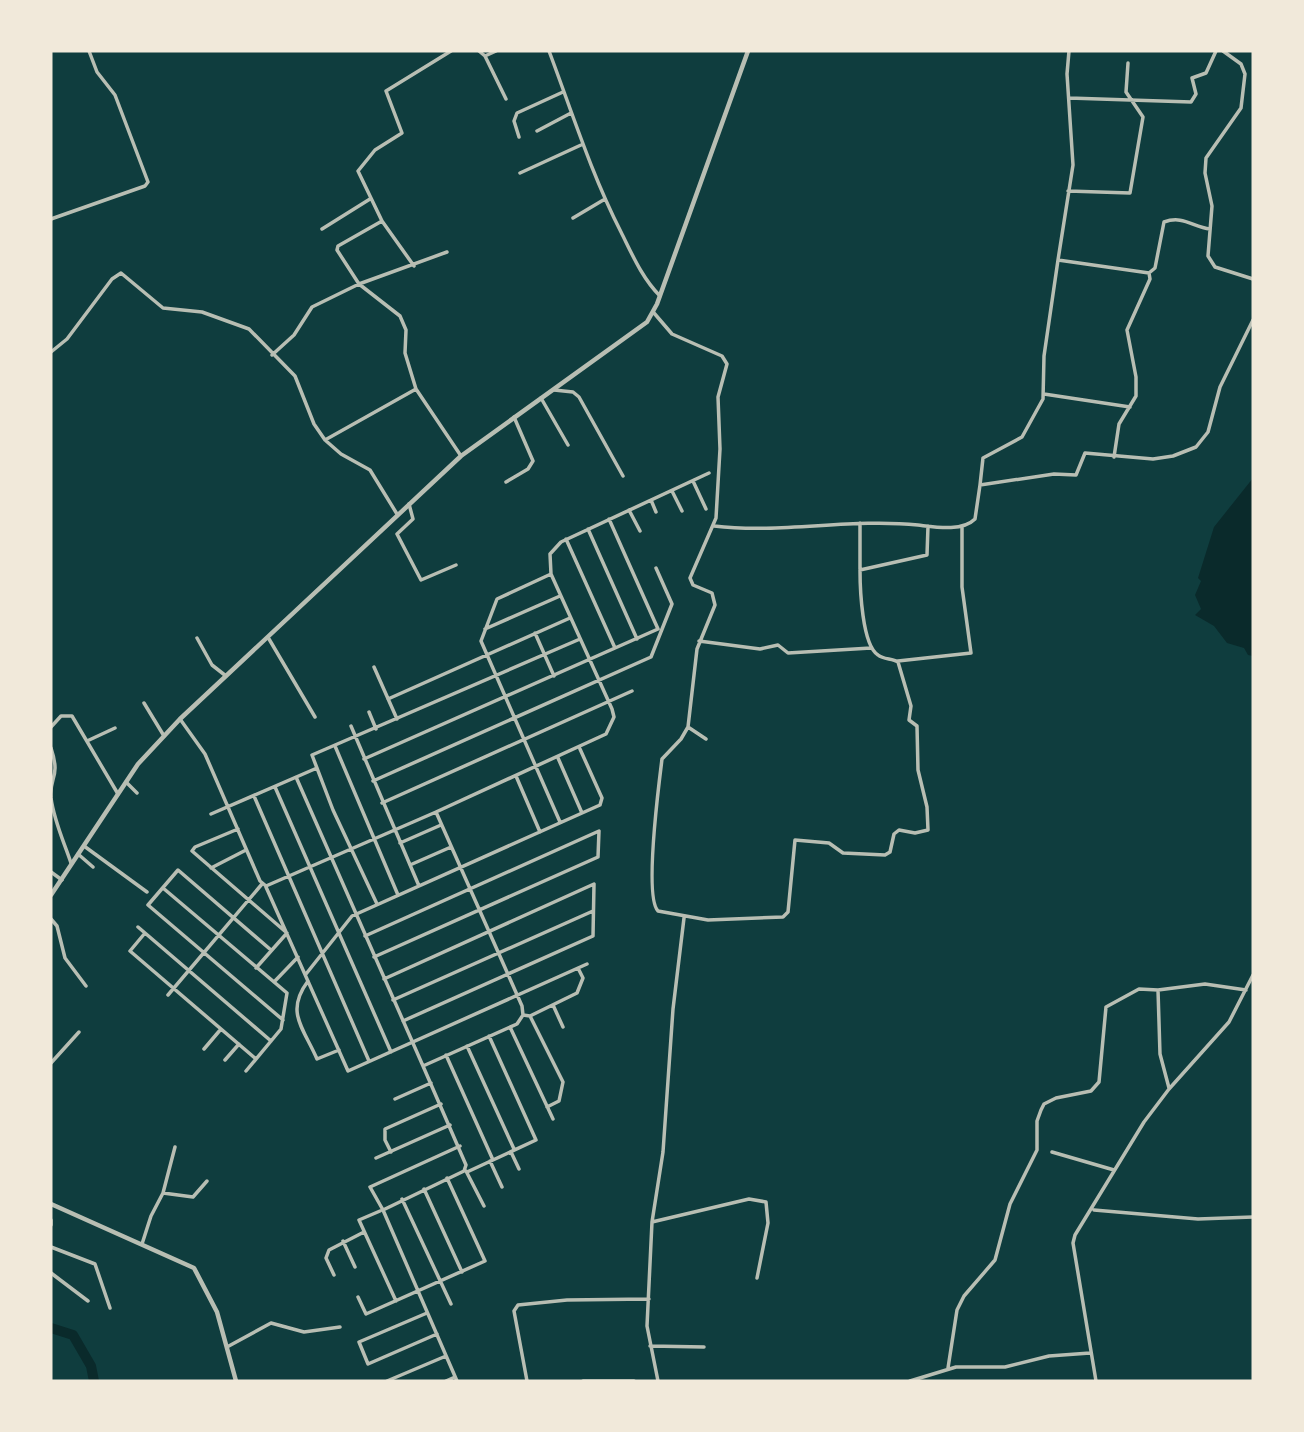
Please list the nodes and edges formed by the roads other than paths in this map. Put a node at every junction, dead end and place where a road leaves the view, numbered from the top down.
1 (89, 51) edge
2 (451, 51) edge
3 (479, 51) edge
4 (496, 51) edge
5 (549, 51) edge
6 (748, 51) edge
7 (1069, 51) edge
8 (1216, 51) edge
9 (1223, 51) edge
10 (485, 56) junction
11 (1128, 63) dead end
12 (564, 92) junction
13 (1069, 98) junction
14 (506, 99) dead end
15 (1129, 99) junction
16 (571, 113) junction
17 (537, 131) dead end
18 (519, 137) dead end
19 (581, 145) junction
20 (520, 173) dead end
21 (1068, 191) junction
22 (370, 199) junction
23 (605, 199) junction
24 (573, 218) dead end
25 (51, 219) edge
26 (382, 221) junction
27 (322, 229) dead end
28 (1210, 229) junction
29 (447, 251) dead end
30 (1058, 260) junction
31 (414, 266) junction
32 (1149, 273) junction
33 (1253, 279) edge
34 (359, 284) junction
35 (660, 296) junction
36 (654, 313) junction
37 (1253, 320) edge
38 (51, 352) edge
39 (272, 355) junction
40 (416, 389) junction
41 (551, 390) junction
42 (1044, 394) junction
43 (541, 398) junction
44 (1130, 407) junction
45 (514, 417) junction
46 (326, 440) junction
47 (568, 445) dead end
48 (461, 456) junction
49 (1114, 457) junction
50 (709, 473) dead end
51 (623, 476) dead end
52 (693, 481) junction
53 (506, 482) dead end
54 (980, 485) junction
55 (672, 490) junction
56 (650, 500) junction
57 (409, 504) junction
58 (706, 509) dead end
59 (629, 510) junction
60 (682, 511) dead end
61 (656, 512) dead end
62 (397, 514) junction
63 (609, 519) junction
64 (860, 523) junction
65 (714, 526) junction
66 (928, 526) junction
67 (962, 527) junction
68 (588, 529) junction
69 (640, 531) dead end
70 (566, 539) junction
71 (456, 565) dead end
72 (656, 568) dead end
73 (860, 570) junction
74 (551, 574) junction
75 (561, 596) junction
76 (570, 618) junction
77 (485, 629) junction
78 (535, 633) junction
79 (197, 638) dead end
80 (269, 639) junction
81 (580, 639) junction
82 (637, 639) junction
83 (699, 641) junction
84 (615, 648) junction
85 (873, 648) junction
86 (487, 655) junction
87 (545, 655) junction
88 (590, 660) junction
89 (897, 661) junction
90 (578, 665) junction
91 (374, 667) dead end
92 (226, 676) junction
93 (496, 676) junction
94 (554, 676) junction
95 (599, 680) junction
96 (632, 691) dead end
97 (518, 692) junction
98 (506, 697) junction
99 (388, 698) junction
100 (609, 702) junction
101 (144, 703) dead end
102 (369, 712) dead end
103 (315, 717) dead end
104 (515, 718) junction
105 (180, 719) junction
106 (397, 720) junction
107 (351, 726) dead end
108 (51, 727) edge
109 (688, 727) junction
110 (115, 728) dead end
111 (376, 729) junction
112 (164, 736) junction
113 (356, 738) junction
114 (524, 739) junction
115 (706, 739) dead end
116 (87, 740) junction
117 (335, 746) junction
118 (51, 748) edge
119 (580, 748) junction
120 (558, 758) junction
121 (364, 759) junction
122 (537, 767) junction
123 (317, 768) junction
124 (516, 776) junction
125 (296, 777) junction
126 (373, 781) junction
127 (126, 782) junction
128 (275, 786) junction
129 (137, 793) dead end
130 (118, 794) junction
131 (254, 796) junction
132 (382, 803) junction
133 (228, 807) junction
134 (436, 812) junction
135 (582, 813) junction
136 (211, 814) dead end
137 (560, 822) junction
138 (57, 825) junction
139 (442, 825) junction
140 (237, 829) junction
141 (52, 830) edge
142 (394, 831) junction
143 (540, 832) junction
144 (373, 840) junction
145 (400, 843) junction
146 (84, 846) junction
147 (451, 846) junction
148 (246, 850) junction
149 (352, 850) junction
150 (78, 854) junction
151 (330, 859) junction
152 (72, 864) junction
153 (410, 865) junction
154 (93, 867) dead end
155 (211, 868) junction
156 (460, 868) junction
157 (310, 869) junction
158 (51, 872) edge
159 (288, 878) junction
160 (62, 880) junction
161 (264, 885) junction
162 (419, 886) junction
163 (163, 888) junction
164 (469, 890) junction
165 (147, 892) dead end
166 (51, 895) edge
167 (398, 895) junction
168 (249, 900) junction
169 (377, 904) junction
170 (478, 911) junction
171 (593, 911) junction
172 (355, 914) junction
173 (684, 918) junction
174 (51, 919) edge
175 (233, 919) junction
176 (138, 927) dead end
177 (488, 932) junction
178 (145, 933) junction
179 (287, 933) junction
180 (339, 933) junction
181 (365, 936) junction
182 (218, 937) junction
183 (271, 950) junction
184 (323, 953) junction
185 (498, 953) junction
186 (203, 954) junction
187 (298, 957) junction
188 (374, 957) junction
189 (587, 964) dead end
190 (256, 968) junction
191 (578, 968) junction
192 (188, 972) junction
193 (306, 974) junction
194 (507, 974) junction
195 (1253, 975) edge
196 (384, 979) junction
197 (309, 981) junction
198 (274, 982) junction
199 (86, 986) dead end
200 (173, 989) junction
201 (1158, 990) junction
202 (1246, 990) junction
203 (169, 995) dead end
204 (517, 995) junction
205 (393, 1000) junction
206 (553, 1005) junction
207 (523, 1015) junction
208 (530, 1016) junction
209 (283, 1020) junction
210 (403, 1021) junction
211 (510, 1027) junction
212 (563, 1027) dead end
213 (221, 1029) junction
214 (79, 1032) dead end
215 (489, 1036) junction
216 (271, 1041) junction
217 (412, 1042) junction
218 (239, 1044) junction
219 (467, 1046) junction
220 (204, 1049) dead end
221 (339, 1050) junction
222 (391, 1052) junction
223 (446, 1055) junction
224 (257, 1059) junction
225 (225, 1060) dead end
226 (369, 1061) junction
227 (51, 1063) edge
228 (423, 1066) junction
229 (246, 1071) dead end
230 (431, 1083) junction
231 (1169, 1089) junction
232 (395, 1099) dead end
233 (441, 1104) junction
234 (547, 1107) junction
235 (553, 1119) dead end
236 (450, 1125) junction
237 (533, 1142) junction
238 (460, 1146) junction
239 (174, 1147) dead end
240 (537, 1150) dead end
241 (513, 1151) junction
242 (391, 1152) junction
243 (1052, 1152) dead end
244 (376, 1158) dead end
245 (492, 1161) junction
246 (519, 1169) dead end
247 (1114, 1170) junction
248 (466, 1171) junction
249 (447, 1178) junction
250 (207, 1181) dead end
251 (502, 1186) dead end
252 (424, 1189) junction
253 (163, 1193) junction
254 (402, 1199) junction
255 (51, 1204) edge
256 (484, 1206) dead end
257 (382, 1210) junction
258 (1094, 1210) junction
259 (1253, 1216) edge
260 (51, 1220) edge
261 (652, 1222) junction
262 (51, 1226) edge
263 (364, 1232) junction
264 (344, 1241) junction
265 (142, 1244) junction
266 (51, 1247) edge
267 (355, 1267) dead end
268 (462, 1272) junction
269 (51, 1273) edge
270 (334, 1275) dead end
271 (757, 1278) dead end
272 (440, 1282) junction
273 (418, 1292) junction
274 (358, 1297) dead end
275 (649, 1299) junction
276 (88, 1301) dead end
277 (396, 1301) junction
278 (450, 1304) dead end
279 (110, 1308) dead end
280 (427, 1312) junction
281 (340, 1326) dead end
282 (437, 1334) junction
283 (650, 1346) junction
284 (226, 1347) junction
285 (704, 1347) dead end
286 (1090, 1353) junction
287 (446, 1356) junction
288 (948, 1368) junction
289 (456, 1379) edge
290 (236, 1381) edge
291 (387, 1381) edge
292 (446, 1381) edge
293 (527, 1381) edge
294 (585, 1381) edge
295 (634, 1381) edge
296 (659, 1381) edge
297 (910, 1381) edge
298 (1096, 1381) edge

1 - 25 street
2 - 22 street
3 - 10 street
4 - 10 street
5 - 12 street
6 - 35 street
7 - 13 street
8 - 15 street
9 - 28 street
10 - 14 street
11 - 15 street
12 - 16 street
12 - 18 street
13 - 15 street
13 - 21 street
15 - 21 street
16 - 17 street
16 - 19 street
19 - 20 street
19 - 23 street
21 - 30 street
22 - 26 street
22 - 27 street
23 - 24 street
23 - 35 street
26 - 31 street
26 - 34 street
28 - 32 street
28 - 33 street
29 - 31 street
30 - 32 street
30 - 42 street
31 - 34 street
32 - 44 street
34 - 39 street
34 - 40 street
35 - 36 street
36 - 41 street
36 - 65 street
37 - 49 street
38 - 39 street
39 - 46 street
40 - 46 street
40 - 48 street
41 - 43 street
41 - 51 street
42 - 44 street
42 - 54 street
43 - 45 street
43 - 47 street
44 - 49 street
45 - 48 street
45 - 53 street
46 - 62 street
48 - 57 street
49 - 54 street
50 - 52 street
52 - 55 street
52 - 58 street
54 - 67 street
55 - 56 street
55 - 60 street
56 - 59 street
56 - 61 street
57 - 62 street
57 - 71 street
59 - 63 street
59 - 69 street
62 - 80 street
63 - 68 street
63 - 82 street
64 - 65 street
64 - 66 street
64 - 73 street
65 - 83 street
66 - 67 street
66 - 73 street
67 - 89 street
68 - 70 street
68 - 82 street
70 - 74 street
70 - 84 street
72 - 95 street
73 - 85 street
74 - 75 street
74 - 77 street
75 - 76 street
75 - 77 street
76 - 78 street
76 - 81 street
77 - 86 street
78 - 86 street
78 - 87 street
79 - 92 street
80 - 92 street
80 - 103 street
81 - 87 street
81 - 88 street
82 - 84 street
83 - 85 street
83 - 109 street
84 - 88 street
85 - 89 street
86 - 93 street
86 - 99 street
87 - 93 street
87 - 94 street
88 - 90 street
88 - 95 street
89 - 173 street
90 - 94 street
90 - 97 street
91 - 99 street
92 - 105 street
93 - 98 street
93 - 106 street
94 - 97 street
95 - 100 street
95 - 104 street
96 - 100 street
97 - 98 street
98 - 104 street
98 - 121 street
99 - 106 street
100 - 114 street
100 - 119 street
101 - 112 street
102 - 111 street
104 - 114 street
104 - 126 street
105 - 112 street
105 - 133 street
106 - 111 street
107 - 113 street
108 - 116 street
109 - 115 street
109 - 173 street
110 - 116 street
111 - 113 street
112 - 127 street
113 - 117 street
113 - 121 street
114 - 122 street
114 - 132 street
116 - 130 street
117 - 123 street
117 - 144 street
118 - 138 street
119 - 120 street
119 - 135 street
120 - 122 street
120 - 135 street
121 - 126 street
122 - 124 street
122 - 137 street
123 - 125 street
123 - 149 street
124 - 134 street
124 - 143 street
125 - 128 street
125 - 151 street
126 - 132 street
127 - 129 street
127 - 130 street
128 - 131 street
128 - 157 street
130 - 146 street
131 - 133 street
131 - 159 street
132 - 142 street
133 - 136 street
133 - 140 street
134 - 139 street
134 - 142 street
135 - 137 street
137 - 143 street
138 - 141 street
138 - 152 street
139 - 145 street
139 - 147 street
140 - 148 street
140 - 155 street
142 - 144 street
142 - 145 street
143 - 156 street
144 - 149 street
144 - 167 street
145 - 153 street
146 - 150 street
146 - 165 street
147 - 153 street
147 - 156 street
148 - 155 street
148 - 161 street
149 - 151 street
149 - 169 street
150 - 152 street
150 - 154 street
151 - 157 street
151 - 172 street
152 - 160 street
153 - 162 street
155 - 168 street
156 - 162 street
156 - 164 street
157 - 159 street
157 - 180 street
158 - 160 street
159 - 161 street
159 - 184 street
160 - 166 street
161 - 168 street
161 - 179 street
162 - 167 street
163 - 175 street
163 - 182 street
163 - 186 street
164 - 170 street
164 - 170 street
164 - 181 street
167 - 169 street
168 - 175 street
168 - 179 street
169 - 172 street
170 - 177 street
170 - 188 street
171 - 177 street
171 - 185 street
171 - 194 street
172 - 180 street
172 - 181 street
173 - 261 street
174 - 199 street
175 - 182 street
175 - 183 street
176 - 178 street
177 - 185 street
177 - 196 street
178 - 192 street
178 - 200 street
179 - 183 street
179 - 187 street
180 - 184 street
180 - 222 street
181 - 188 street
182 - 186 street
182 - 190 street
183 - 190 street
184 - 193 street
184 - 226 street
185 - 194 street
185 - 205 street
186 - 192 street
186 - 209 street
187 - 193 street
187 - 198 street
188 - 196 street
189 - 191 street
190 - 198 street
191 - 204 street
191 - 206 street
192 - 200 street
192 - 216 street
193 - 197 street
194 - 204 street
194 - 210 street
195 - 202 street
196 - 205 street
197 - 221 street
197 - 221 street
198 - 209 street
200 - 203 street
200 - 213 street
201 - 202 street
201 - 231 street
201 - 288 street
202 - 231 street
204 - 207 street
204 - 217 street
205 - 210 street
206 - 208 street
206 - 212 street
207 - 208 street
207 - 211 street
208 - 234 street
209 - 216 street
210 - 217 street
211 - 215 street
211 - 234 street
213 - 218 street
213 - 220 street
214 - 227 street
215 - 219 street
215 - 237 street
216 - 224 street
217 - 222 street
217 - 228 street
218 - 224 street
218 - 225 street
219 - 223 street
219 - 241 street
221 - 226 street
222 - 226 street
223 - 228 street
223 - 245 street
224 - 229 street
228 - 230 street
230 - 232 street
230 - 233 street
231 - 247 street
233 - 236 street
233 - 242 street
234 - 235 street
236 - 238 street
236 - 242 street
237 - 240 street
237 - 241 street
238 - 248 street
238 - 257 street
239 - 253 street
241 - 245 street
241 - 246 street
242 - 244 street
243 - 247 street
245 - 248 street
245 - 251 street
247 - 258 street
248 - 249 street
248 - 256 street
249 - 252 street
249 - 268 street
250 - 253 street
252 - 254 street
252 - 268 street
253 - 265 street
254 - 257 street
254 - 272 street
255 - 265 street
257 - 263 street
257 - 273 street
258 - 259 street
258 - 286 street
260 - 262 street
261 - 271 street
261 - 275 street
263 - 264 street
263 - 277 street
264 - 267 street
264 - 270 street
265 - 284 street
266 - 279 street
268 - 272 street
269 - 276 street
272 - 273 street
272 - 278 street
273 - 277 street
273 - 280 street
274 - 277 street
275 - 283 street
275 - 293 street
280 - 282 street
280 - 282 street
281 - 284 street
282 - 287 street
283 - 285 street
283 - 296 street
284 - 290 street
286 - 288 street
286 - 298 street
287 - 289 street
287 - 291 street
288 - 297 street
289 - 292 street
294 - 295 street

